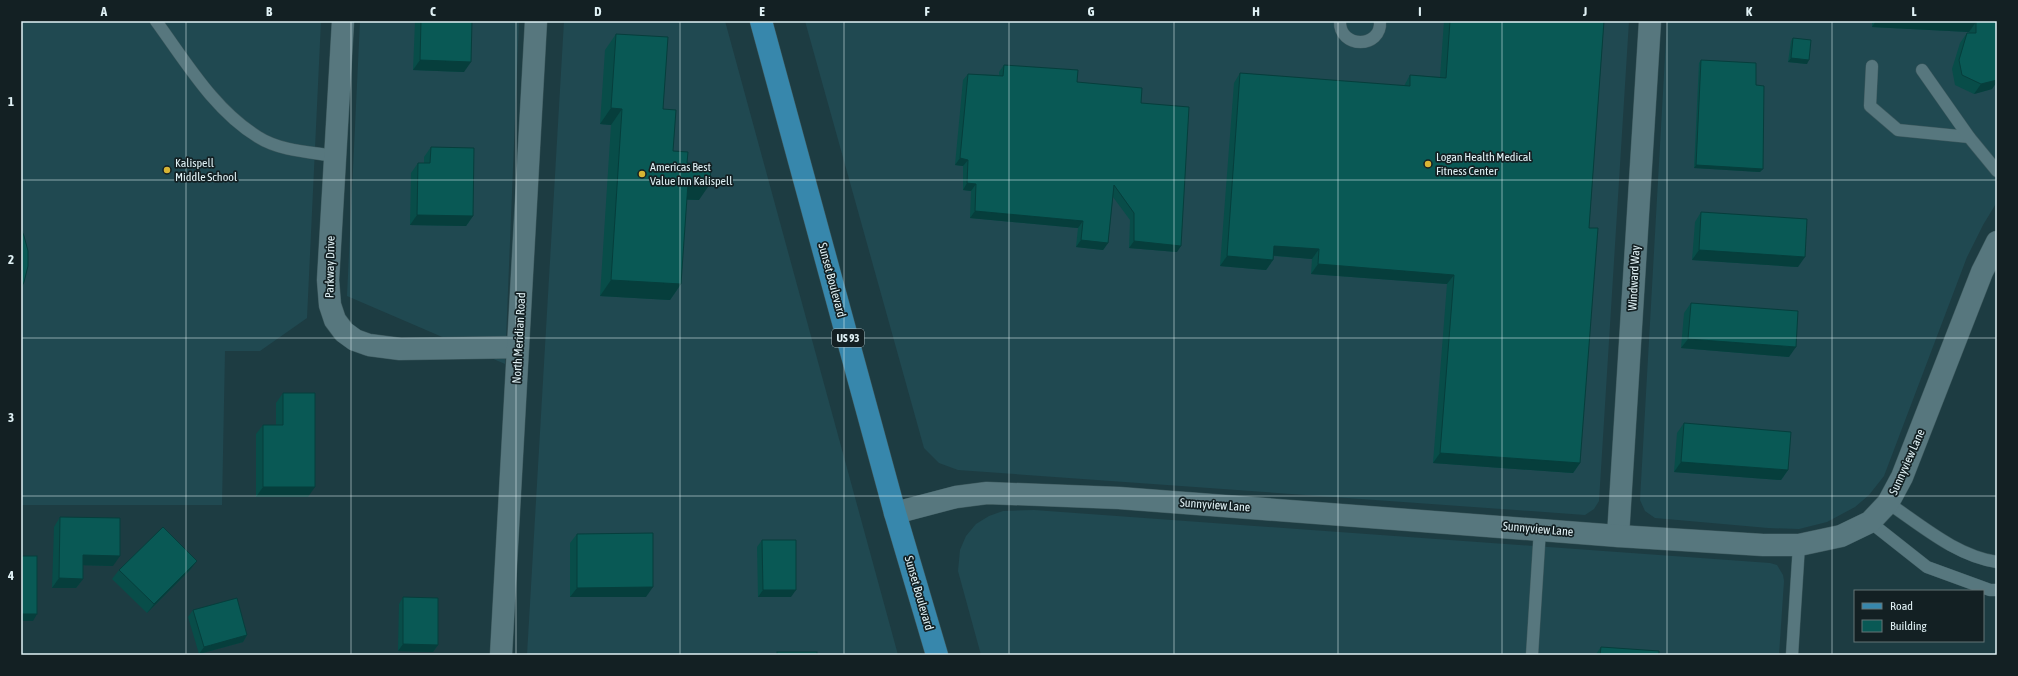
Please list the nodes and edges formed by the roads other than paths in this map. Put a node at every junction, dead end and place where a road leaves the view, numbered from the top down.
1 (156, 21) edge
2 (343, 21) edge
3 (536, 21) edge
4 (760, 21) edge
5 (1340, 21) edge
6 (1380, 21) edge
7 (1650, 21) edge
8 (1872, 66) dead end
9 (1922, 70) dead end
10 (1969, 137) junction
11 (335, 156) junction
12 (1997, 171) edge
13 (1997, 242) edge
14 (518, 347) junction
15 (1888, 503) junction
16 (896, 513) junction
17 (1870, 522) junction
18 (1540, 529) junction
19 (1618, 536) junction
20 (1800, 545) junction
21 (1997, 562) edge
22 (1997, 590) edge
23 (501, 655) edge
24 (937, 655) edge
25 (1532, 655) edge
26 (1792, 655) edge

1 - 11 lane
2 - 11 street, Parkway Drive
3 - 14 street, North Meridian Road
4 - 16 main road, Sunset Boulevard / US 93
5 - 6 lane
7 - 19 street, Windward Way
8 - 10 lane
9 - 10 lane
10 - 12 lane
11 - 14 street, Parkway Drive
13 - 15 street, Sunnyview Lane
14 - 23 street, North Meridian Road
15 - 17 street, Sunnyview Lane
15 - 21 lane
16 - 18 street, Sunnyview Lane
16 - 24 main road, Sunset Boulevard / US 93
17 - 20 street, Sunnyview Lane
17 - 22 lane
18 - 19 street, Sunnyview Lane
18 - 25 lane
19 - 20 street, Sunnyview Lane
20 - 26 lane

